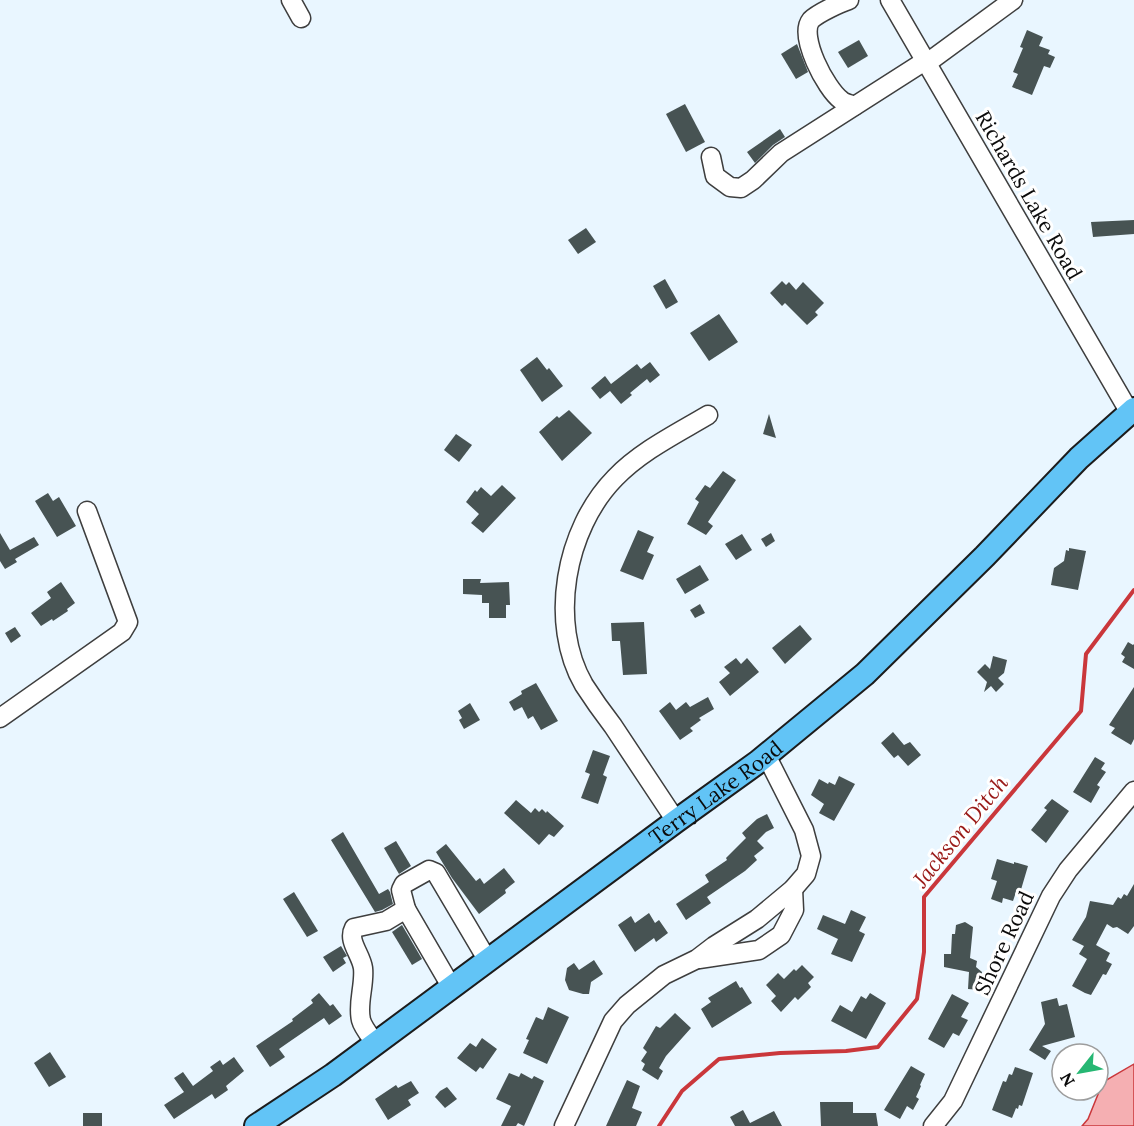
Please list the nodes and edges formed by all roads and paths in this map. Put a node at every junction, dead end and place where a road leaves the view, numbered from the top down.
1 (291, 0) edge
2 (849, 0) edge
3 (890, 0) edge
4 (1013, 0) edge
5 (301, 18) dead end
6 (926, 62) junction
7 (854, 106) junction
8 (711, 157) dead end
9 (1132, 411) edge
10 (708, 415) dead end
11 (87, 511) dead end
12 (0, 718) edge
13 (766, 755) junction
14 (1134, 791) edge
15 (676, 820) junction
16 (793, 889) junction
17 (406, 909) junction
18 (697, 959) junction
19 (488, 961) junction
20 (452, 988) junction
21 (376, 1044) junction
22 (256, 1126) edge
23 (564, 1126) edge
24 (933, 1126) edge

1 - 5 street
2 - 7 street
3 - 6 street, Richards Lake Road
4 - 6 street
6 - 7 street
6 - 9 street, Richards Lake Road
7 - 8 street
9 - 13 main road, Terry Lake Road
10 - 15 street
11 - 12 street
13 - 15 main road, Terry Lake Road
13 - 16 street
14 - 24 street, Shore Road
15 - 19 main road, Terry Lake Road
16 - 18 street
16 - 18 street
17 - 19 street
17 - 20 street
17 - 21 street
18 - 23 street
19 - 20 main road, Terry Lake Road
20 - 21 main road, Terry Lake Road
21 - 22 main road, Terry Lake Road

